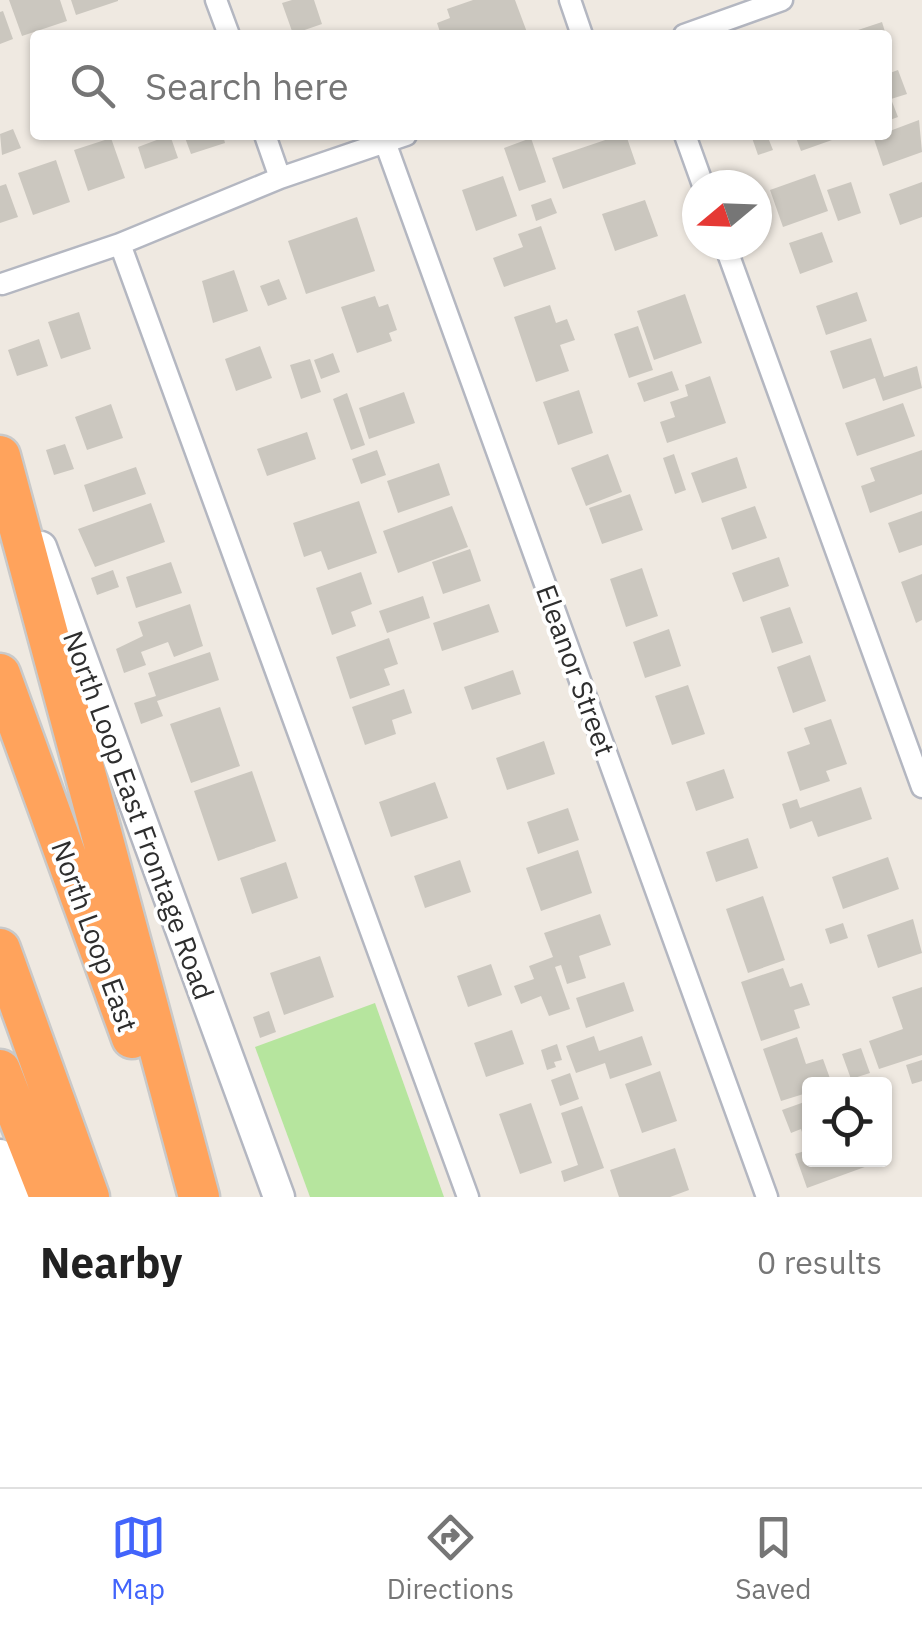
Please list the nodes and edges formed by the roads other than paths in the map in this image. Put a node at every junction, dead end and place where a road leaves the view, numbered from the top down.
1 (216, 0) edge
2 (570, 0) edge
3 (782, 0) edge
4 (226, 30) edge
5 (580, 30) edge
6 (698, 30) edge
7 (267, 140) edge
8 (391, 140) edge
9 (687, 140) edge
10 (385, 142) junction
11 (698, 170) edge
12 (280, 178) junction
13 (120, 244) junction
14 (730, 260) edge
15 (2, 284) edge
16 (0, 433) edge
17 (0, 456) edge
18 (0, 674) edge
19 (922, 787) edge
20 (0, 949) edge
21 (0, 1070) edge
22 (0, 1155) edge
23 (15, 1197) edge
24 (50, 1197) edge
25 (89, 1197) edge
26 (190, 1197) edge
27 (199, 1197) edge
28 (279, 1197) edge
29 (468, 1197) edge
30 (767, 1197) edge

1 - 4 street
2 - 5 street
3 - 6 street
7 - 12 street
8 - 10 street
9 - 11 street
10 - 12 street
10 - 30 street, Eleanor Street
12 - 13 street
13 - 15 street
13 - 29 street
14 - 19 street
16 - 28 main road, North Loop East Frontage Road
17 - 27 highway
18 - 26 highway, North Loop East
20 - 25 highway
21 - 24 highway
22 - 23 main road

